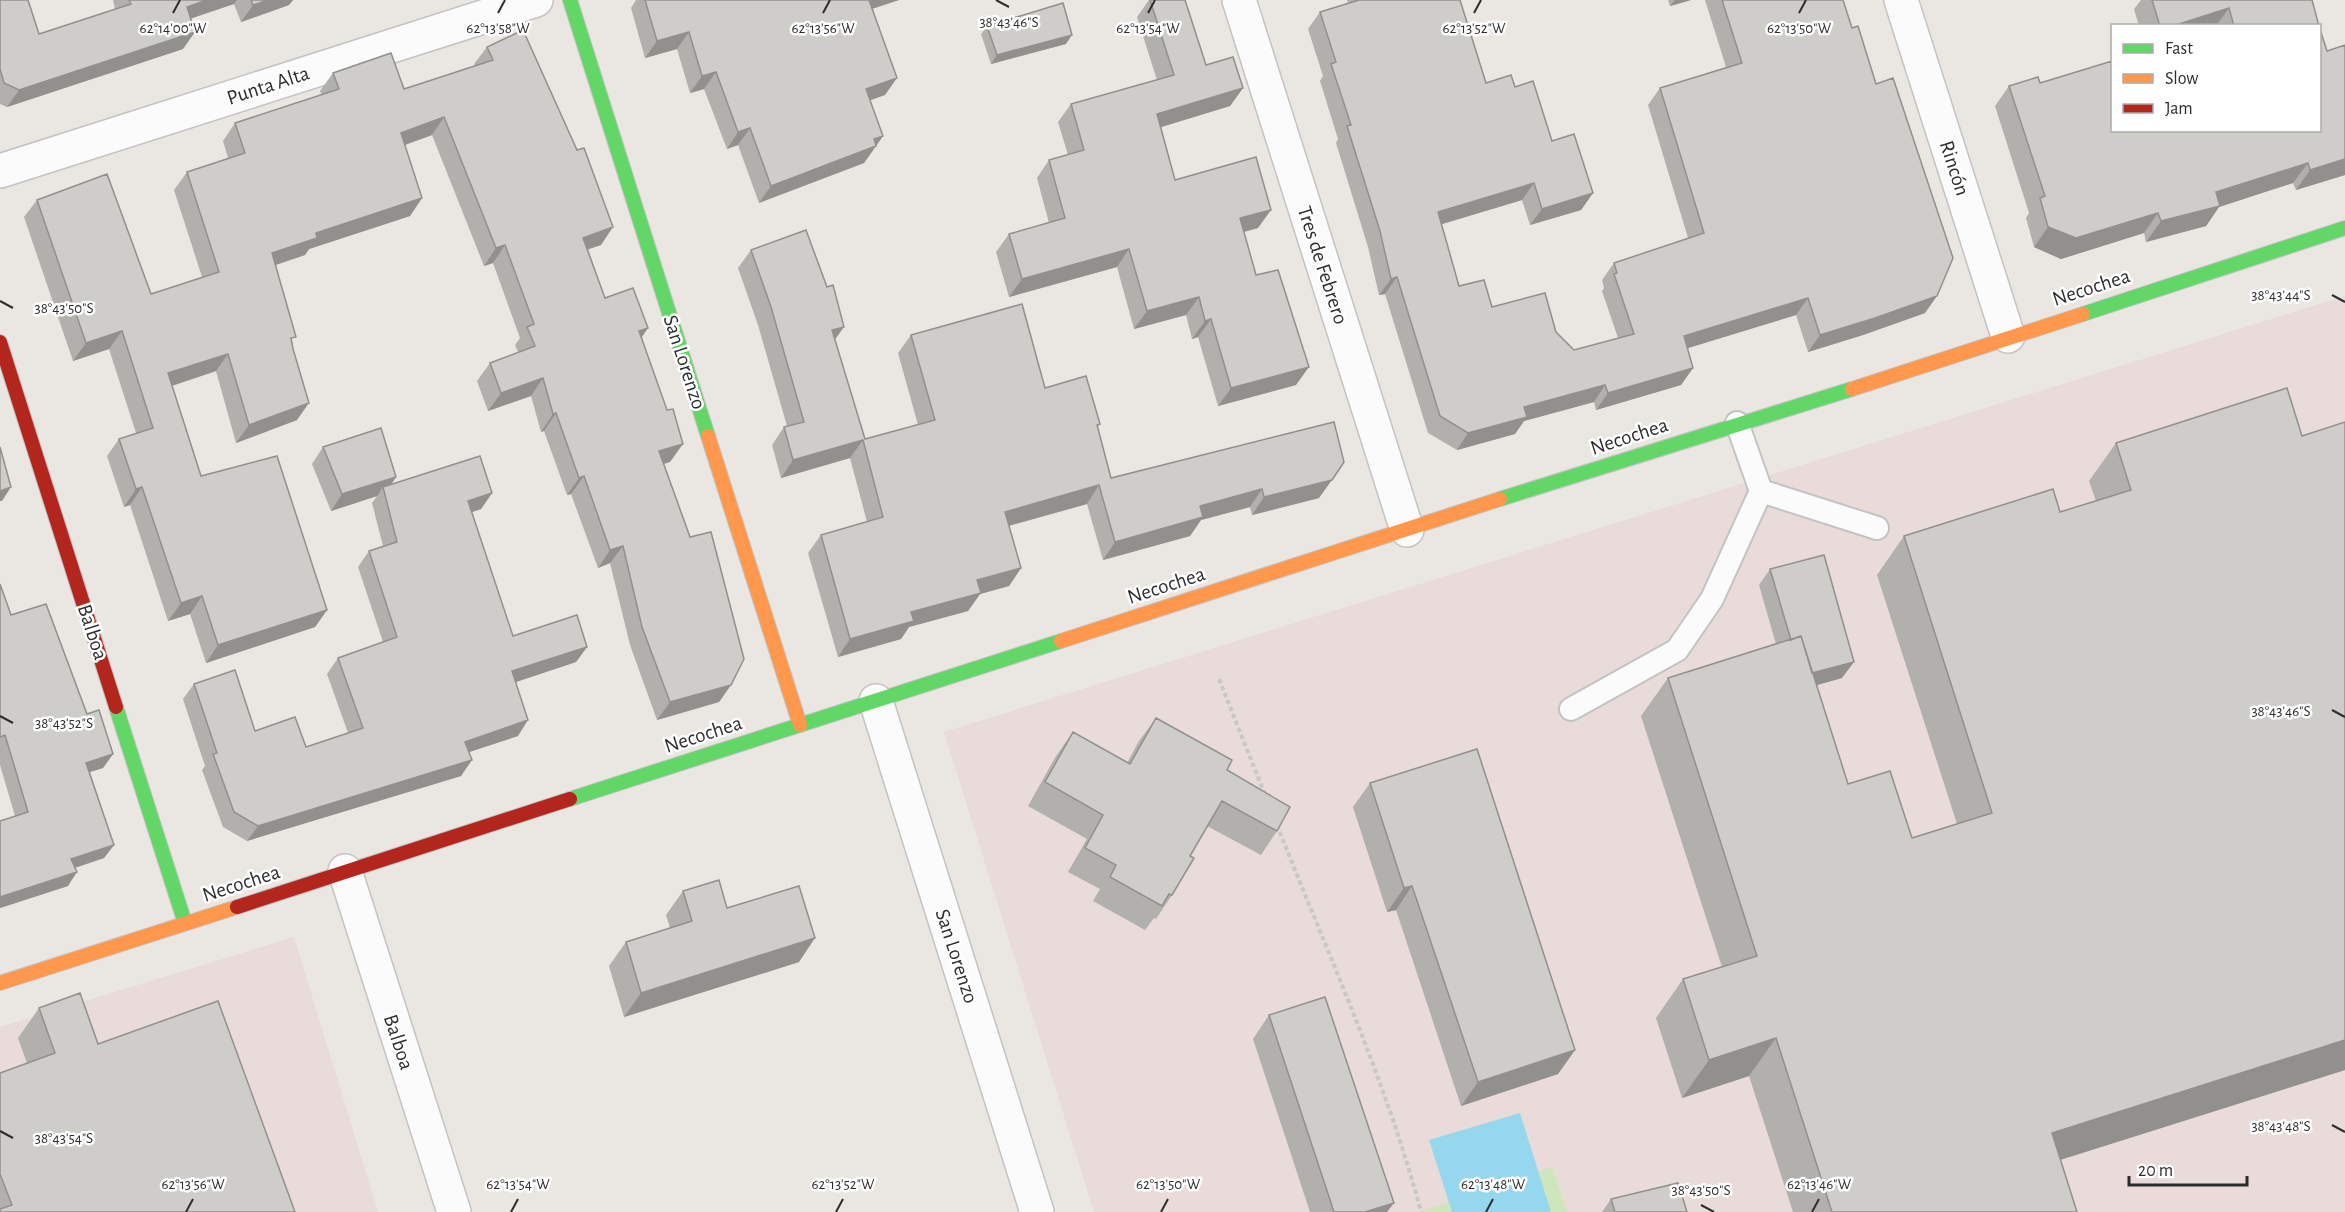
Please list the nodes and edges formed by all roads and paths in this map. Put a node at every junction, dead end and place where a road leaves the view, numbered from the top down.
1 (536, 0) edge
2 (570, 0) edge
3 (1239, 0) edge
4 (1901, 0) edge
5 (0, 171) edge
6 (2345, 228) edge
7 (2008, 336) junction
8 (0, 342) edge
9 (1737, 423) junction
10 (1761, 491) junction
11 (1877, 528) dead end
12 (1407, 530) junction
13 (1219, 679) dead end
14 (876, 701) junction
15 (1571, 709) dead end
16 (800, 725) junction
17 (1267, 800) edge
18 (1276, 822) edge
19 (345, 871) junction
20 (185, 923) junction
21 (0, 983) edge
22 (454, 1212) edge
23 (1037, 1212) edge
24 (1421, 1212) edge

1 - 5 street, Punta Alta
2 - 16 main road, San Lorenzo
3 - 12 street, Tres de Febrero
4 - 7 street, Rincón
6 - 7 main road, Necochea
7 - 9 main road, Necochea
8 - 20 main road, Balboa
9 - 10 lane
9 - 12 main road, Necochea
10 - 11 lane
10 - 15 lane
12 - 14 main road, Necochea
13 - 17 path
14 - 16 main road, Necochea
14 - 23 street, San Lorenzo
16 - 19 main road, Necochea
18 - 24 path
19 - 20 main road, Necochea
19 - 22 street, Balboa
20 - 21 main road, Necochea

